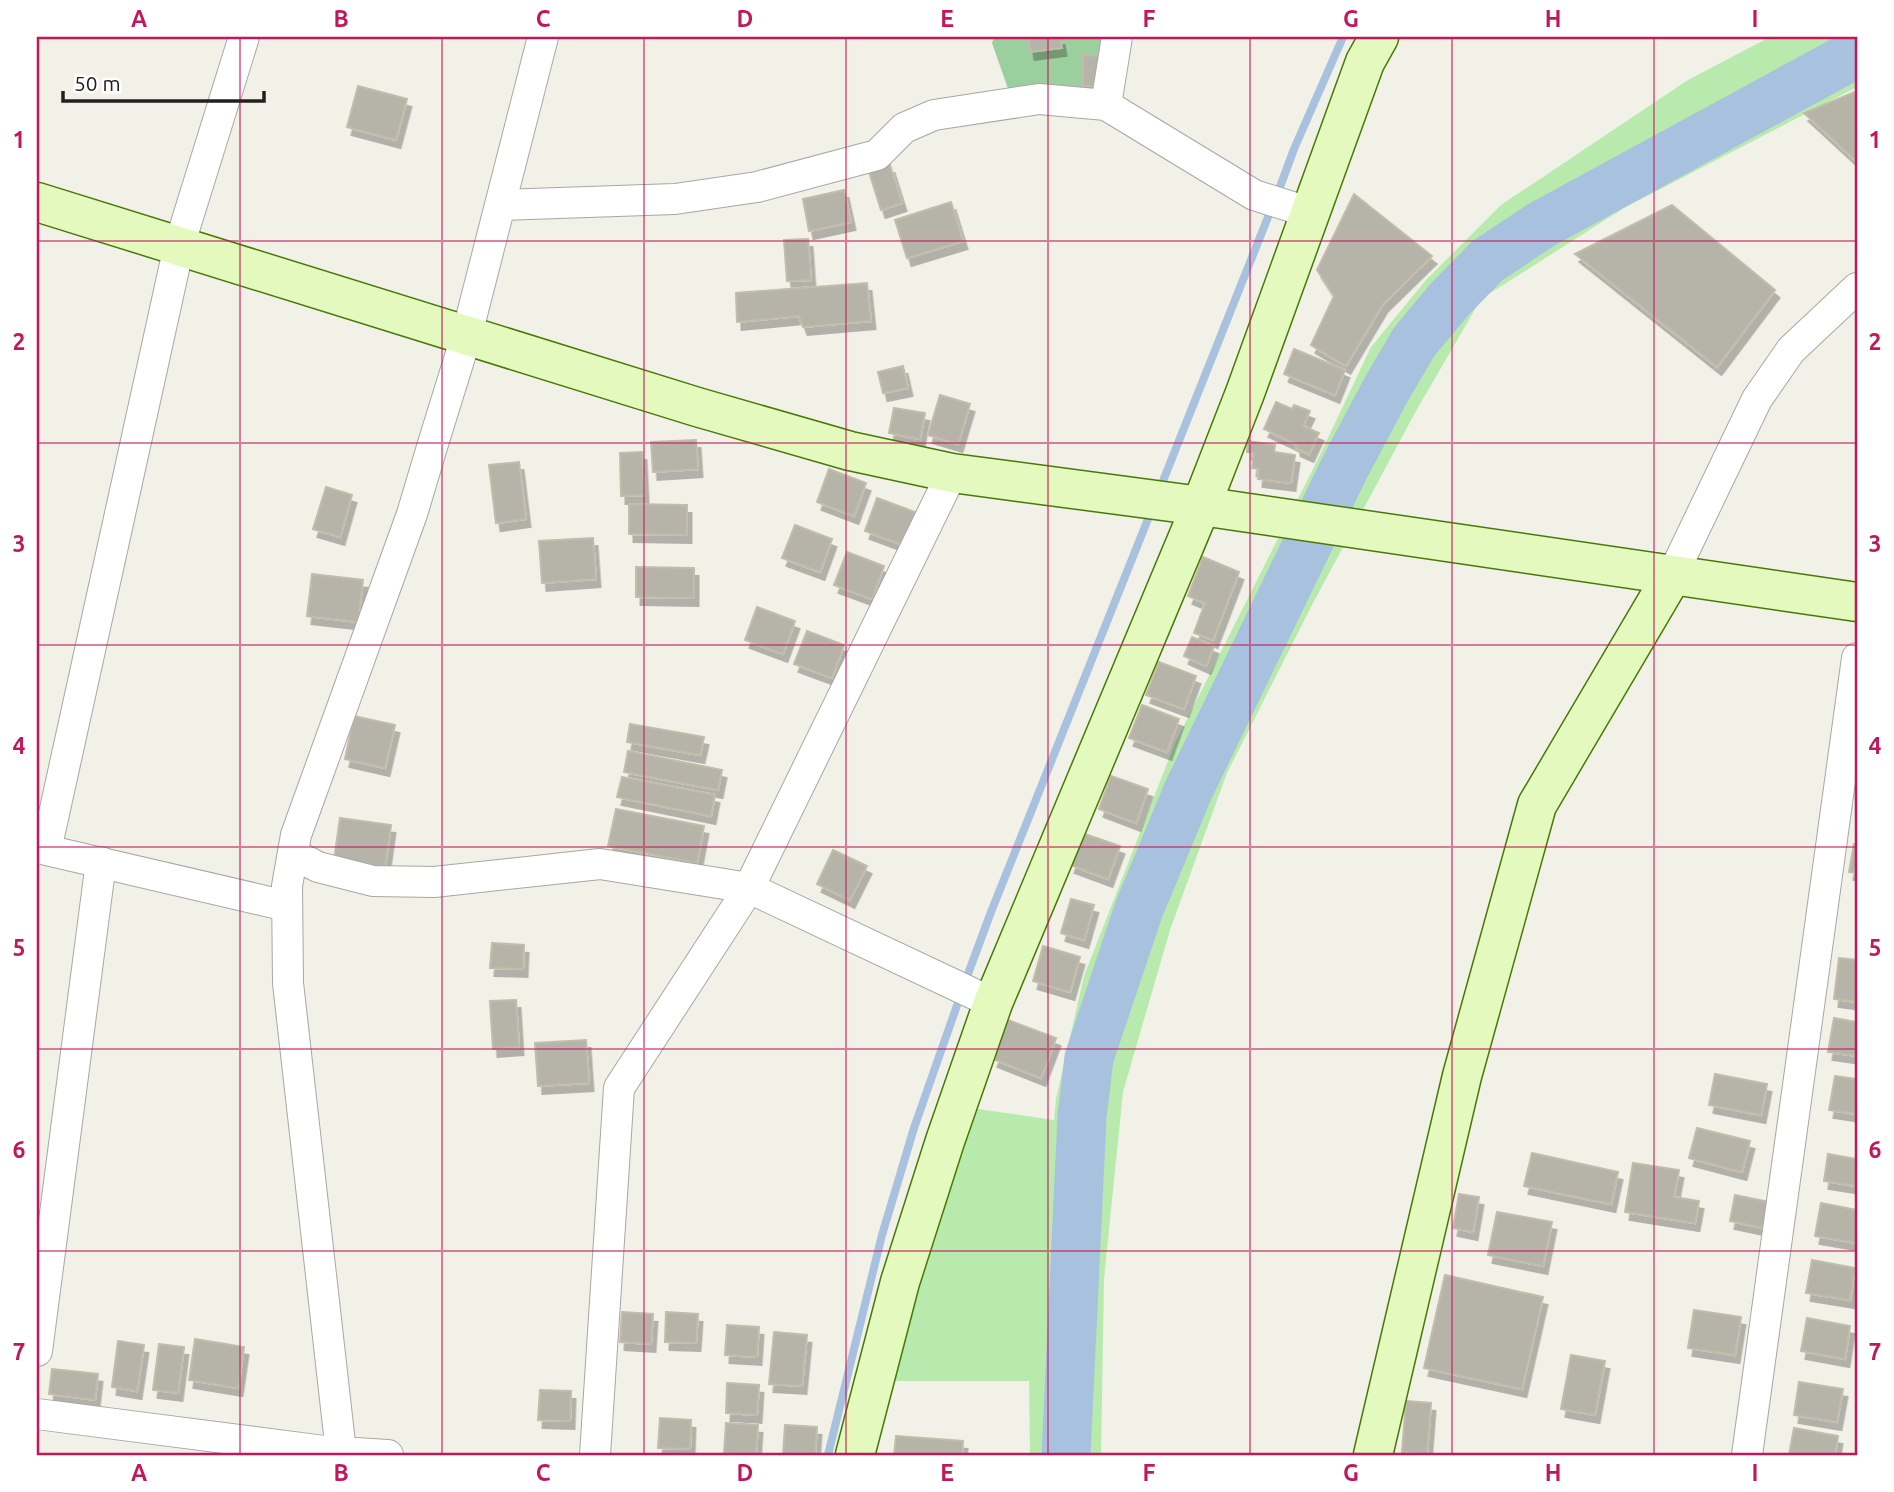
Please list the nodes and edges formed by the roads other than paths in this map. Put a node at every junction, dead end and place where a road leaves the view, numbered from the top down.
1 (244, 37) edge
2 (543, 37) edge
3 (1117, 37) edge
4 (1379, 37) edge
5 (1106, 105) junction
6 (37, 202) edge
7 (501, 205) junction
8 (1311, 213) junction
9 (178, 246) junction
10 (1857, 288) edge
11 (467, 334) junction
12 (952, 473) junction
13 (1201, 506) junction
14 (1672, 576) junction
15 (1857, 602) edge
16 (1857, 658) edge
17 (1849, 784) edge
18 (293, 853) junction
19 (101, 862) junction
20 (749, 888) junction
21 (287, 905) junction
22 (993, 1003) junction
23 (37, 1351) edge
24 (37, 1414) edge
25 (329, 1453) edge
26 (388, 1455) edge
27 (595, 1455) edge
28 (855, 1455) edge
29 (1373, 1455) edge
30 (1746, 1455) edge

1 - 9 street
2 - 7 street
3 - 5 street
4 - 8 street
5 - 7 street
5 - 8 street
6 - 9 street
7 - 11 street
8 - 13 street
9 - 11 street
9 - 19 street
10 - 14 street
11 - 12 street
11 - 18 street
12 - 13 street
12 - 20 street
13 - 14 street
13 - 22 street
14 - 15 street
14 - 29 street
16 - 17 street
17 - 30 street
18 - 20 street
18 - 21 street
19 - 21 street
19 - 23 street
20 - 22 street
20 - 27 street
21 - 25 street
22 - 28 street
24 - 25 street
25 - 26 street

